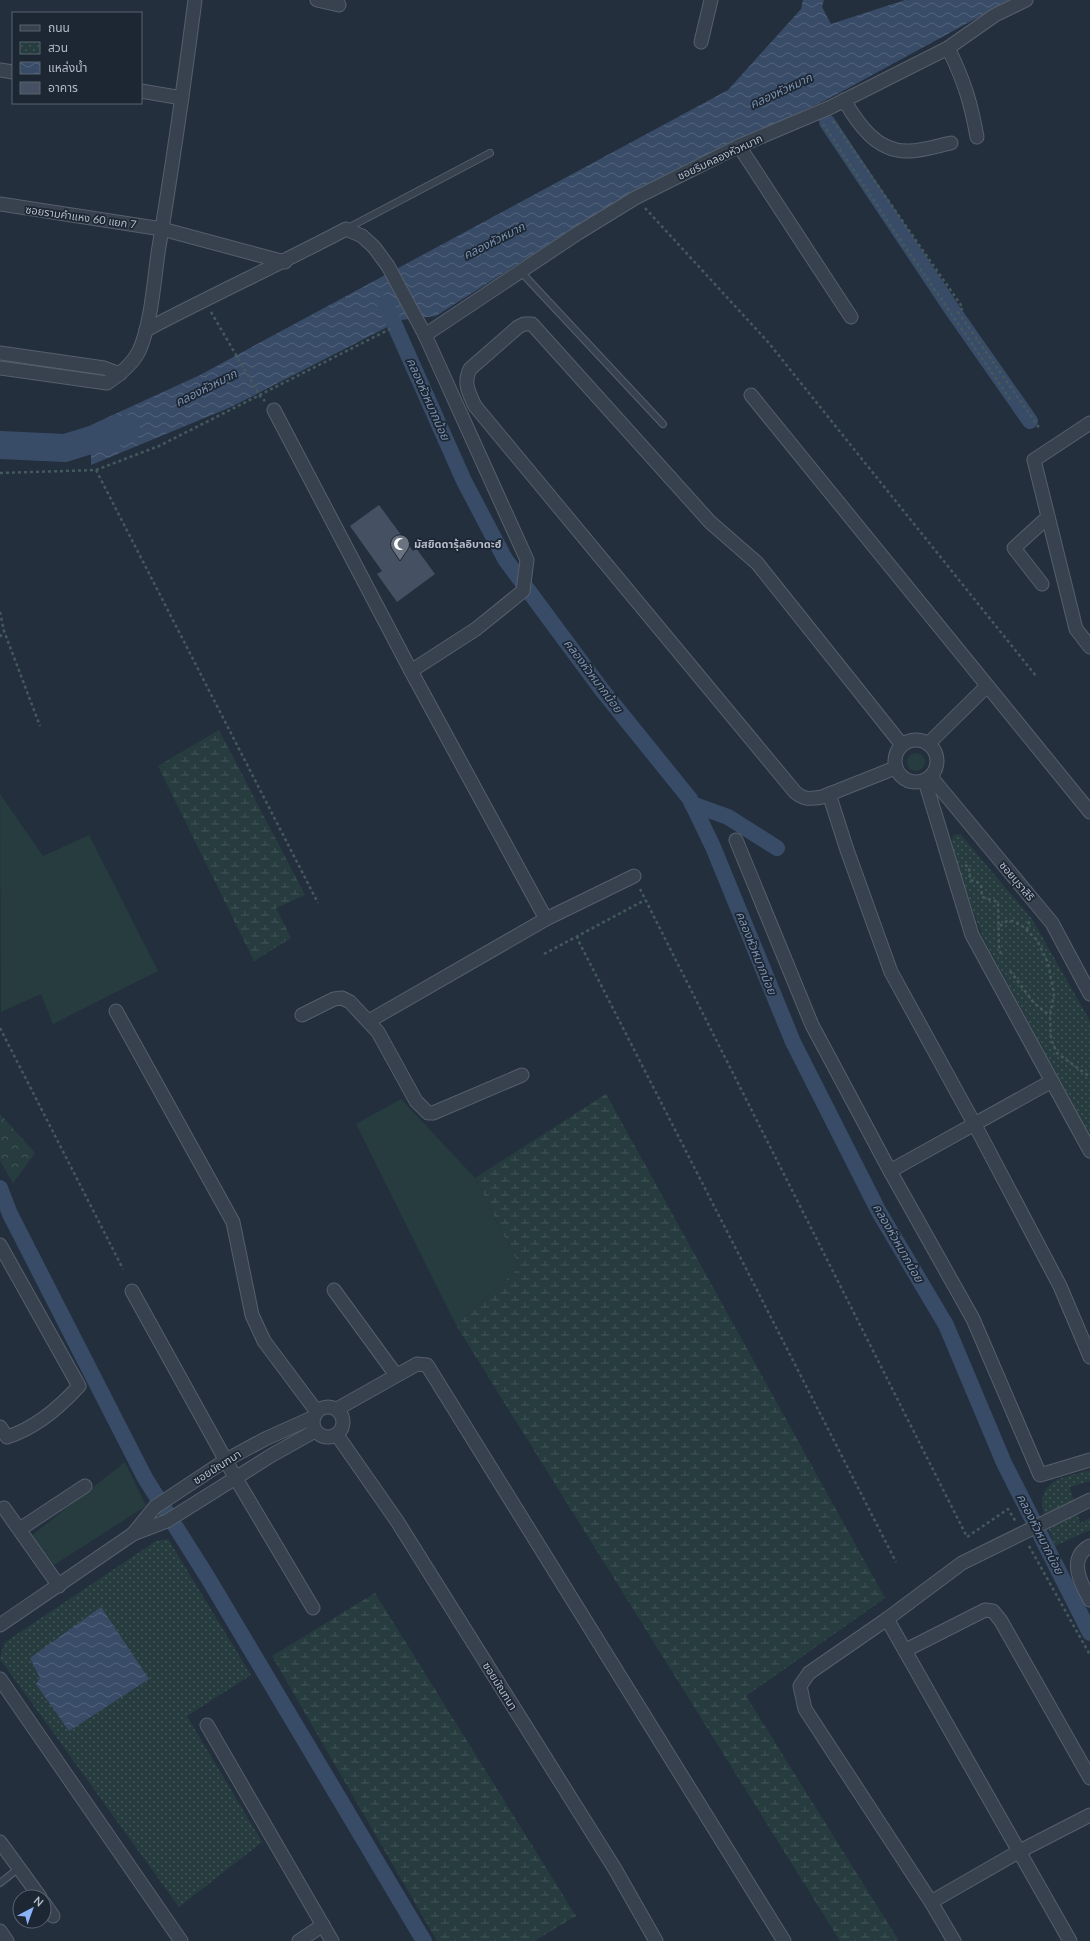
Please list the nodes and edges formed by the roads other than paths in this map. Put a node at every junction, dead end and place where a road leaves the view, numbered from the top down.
1 (195, 0) edge
2 (318, 0) edge
3 (711, 0) edge
4 (1026, 0) edge
5 (338, 5) dead end
6 (701, 42) dead end
7 (948, 48) junction
8 (0, 70) edge
9 (12, 72) edge
10 (142, 91) edge
11 (182, 98) junction
12 (844, 100) junction
13 (977, 137) dead end
14 (951, 143) dead end
15 (739, 146) junction
16 (490, 153) dead end
17 (0, 204) edge
18 (162, 229) junction
19 (346, 229) junction
20 (285, 262) junction
21 (521, 272) junction
22 (851, 317) dead end
23 (146, 330) junction
24 (422, 330) junction
25 (0, 352) edge
26 (0, 368) edge
27 (120, 374) junction
28 (751, 395) dead end
29 (274, 410) dead end
30 (1090, 423) edge
31 (663, 424) dead end
32 (1048, 517) junction
33 (1042, 584) dead end
34 (1090, 647) edge
35 (411, 671) junction
36 (987, 686) junction
37 (928, 744) junction
38 (902, 745) junction
39 (895, 768) junction
40 (928, 779) junction
41 (829, 794) junction
42 (1090, 812) edge
43 (736, 840) dead end
44 (634, 876) road end
45 (546, 919) junction
46 (1090, 994) edge
47 (116, 1011) dead end
48 (302, 1015) dead end
49 (369, 1021) junction
50 (522, 1075) dead end
51 (1052, 1081) junction
52 (975, 1125) junction
53 (1090, 1151) edge
54 (890, 1171) junction
55 (0, 1245) edge
56 (334, 1290) dead end
57 (132, 1291) dead end
58 (1090, 1357) edge
59 (396, 1375) junction
60 (337, 1410) junction
61 (315, 1415) junction
62 (315, 1431) junction
63 (3, 1432) edge
64 (337, 1435) junction
65 (226, 1460) junction
66 (1090, 1460) edge
67 (235, 1477) junction
68 (85, 1486) dead end
69 (1086, 1502) edge
70 (4, 1508) dead end
71 (20, 1529) junction
72 (133, 1534) junction
73 (1090, 1546) edge
74 (59, 1586) junction
75 (1090, 1600) edge
76 (312, 1608) dead end
77 (887, 1619) junction
78 (0, 1625) edge
79 (906, 1650) junction
80 (0, 1679) edge
81 (207, 1725) dead end
82 (1090, 1778) edge
83 (1090, 1815) edge
84 (0, 1842) edge
85 (1018, 1852) junction
86 (19, 1868) junction
87 (0, 1883) edge
88 (34, 1889) edge
89 (931, 1902) junction
90 (323, 1925) junction
91 (0, 1931) edge
92 (7, 1941) edge
93 (181, 1941) edge
94 (299, 1941) edge
95 (332, 1941) edge
96 (656, 1941) edge
97 (784, 1941) edge
98 (954, 1941) edge
99 (1070, 1941) edge

1 - 11 street
2 - 5 street
3 - 6 street
4 - 7 street, ซอยริมคลองหัวหมาก
7 - 12 street, ซอยริมคลองหัวหมาก
7 - 13 street
8 - 9 street
10 - 11 street
11 - 18 street
12 - 14 street
12 - 15 street, ซอยริมคลองหัวหมาก
15 - 21 street, ซอยริมคลองหัวหมาก
15 - 22 street
16 - 19 lane
17 - 18 street, ซอยรามคำแหง 60 แยก 7
18 - 20 street, ซอยรามคำแหง 60 แยก 7
18 - 23 street
19 - 20 street
19 - 24 street
20 - 23 street
21 - 24 street, ซอยริมคลองหัวหมาก
21 - 31 lane
23 - 27 street
24 - 35 street
25 - 27 street
26 - 27 street
28 - 36 street
29 - 35 street
30 - 32 street
32 - 33 street
32 - 34 street
35 - 45 street
36 - 37 street
36 - 42 street
37 - 38 street
37 - 40 street
38 - 39 street
38 - 41 street
39 - 40 street
39 - 41 street
40 - 46 street, ซอยบุราสิริ
40 - 51 street
41 - 52 street
43 - 54 street
44 - 45 street
45 - 49 street
47 - 61 street
48 - 49 street
49 - 50 street
51 - 52 street
51 - 53 street
52 - 54 street
52 - 58 street
54 - 66 street
55 - 63 street
56 - 59 street
57 - 65 street
59 - 60 street
59 - 97 street
60 - 61 street, ซอยมัณฑนา
60 - 64 street
61 - 62 street
61 - 65 street, ซอยมัณฑนา
62 - 64 street
62 - 67 street, ซอยมัณฑนา
64 - 96 street, ซอยมัณฑนา
65 - 67 street
65 - 72 street, ซอยมัณฑนา
67 - 72 street, ซอยมัณฑนา
67 - 76 street
68 - 71 street
69 - 77 street
70 - 71 street
71 - 74 street
72 - 74 street, ซอยมัณฑนา
73 - 75 street
74 - 78 street, ซอยมัณฑนา
77 - 79 street
77 - 89 street
79 - 82 street
79 - 85 street
80 - 93 street
81 - 90 street
83 - 85 street
84 - 86 street
85 - 89 street
85 - 99 street
86 - 87 lane
86 - 88 street
89 - 98 street
90 - 94 street
90 - 95 street
91 - 92 street

